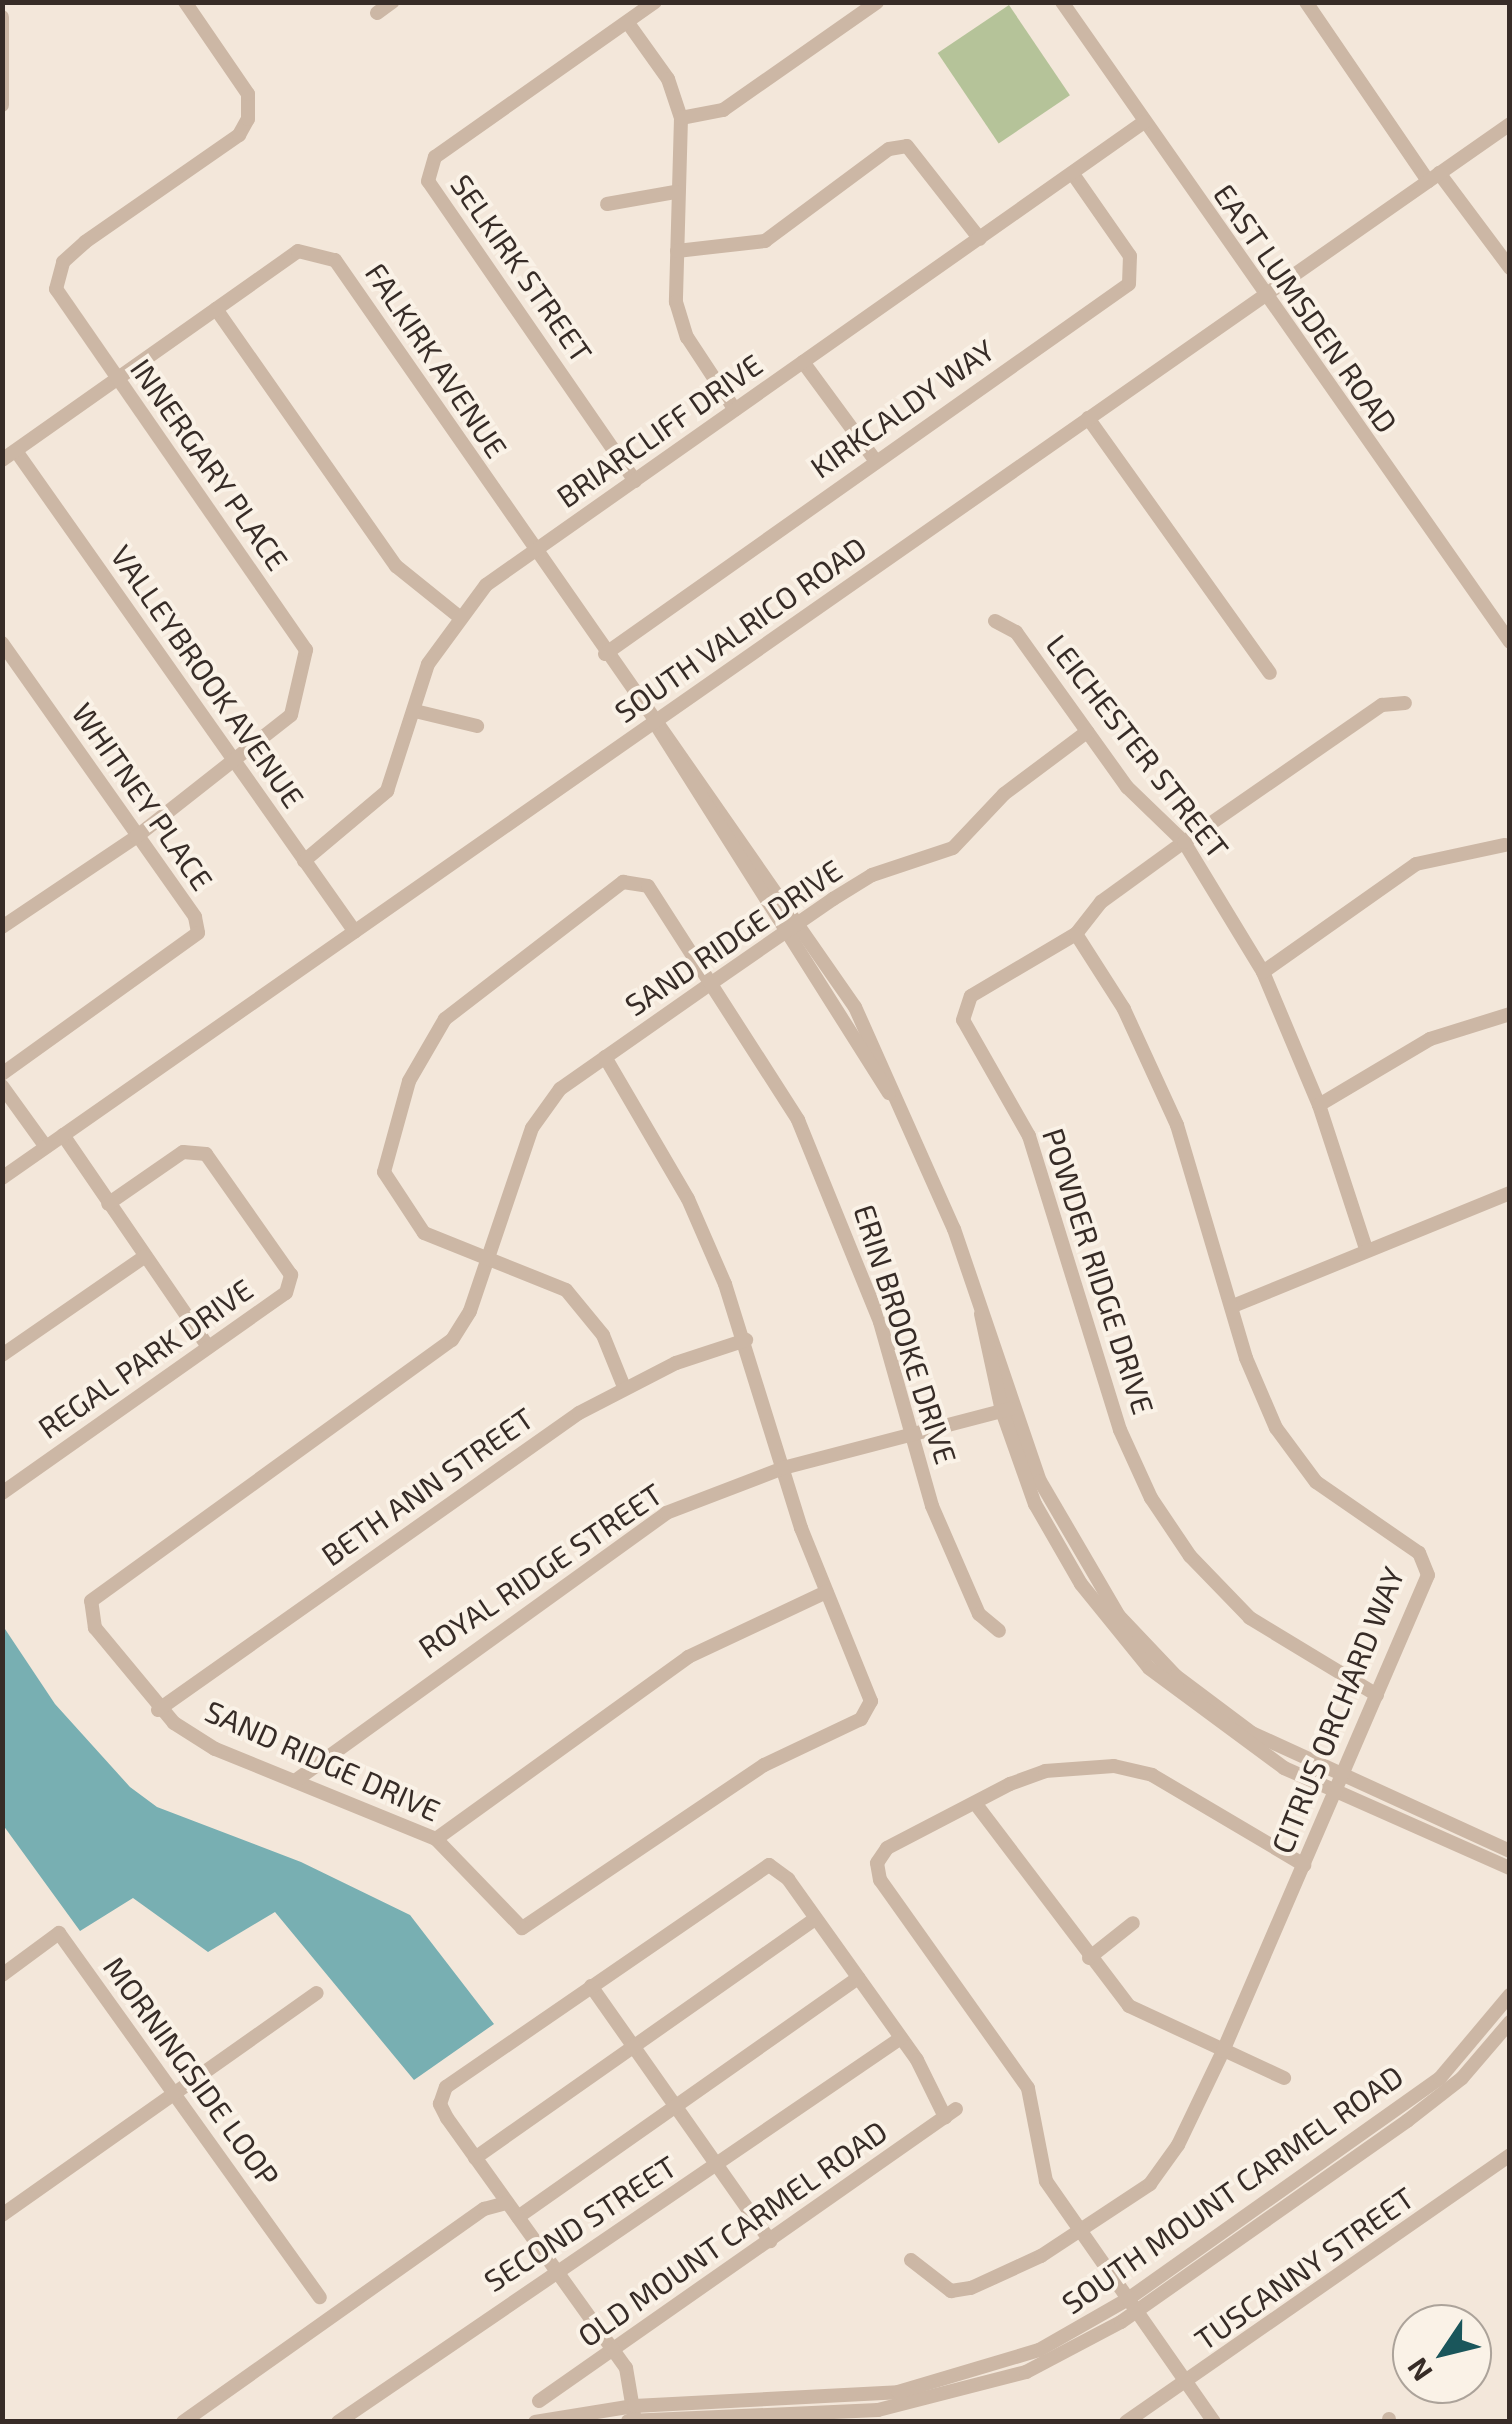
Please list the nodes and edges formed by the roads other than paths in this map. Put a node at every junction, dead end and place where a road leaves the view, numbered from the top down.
1 (185, 2) edge
2 (392, 2) edge
3 (656, 2) edge
4 (877, 2) edge
5 (1062, 2) edge
6 (1306, 2) edge
7 (377, 13) dead end
8 (2, 17) edge
9 (628, 22) junction
10 (2, 105) edge
11 (680, 118) junction
12 (1144, 122) junction
13 (1510, 124) edge
14 (1074, 174) junction
15 (1434, 177) junction
16 (676, 192) junction
17 (607, 204) dead end
18 (980, 239) junction
19 (677, 251) junction
20 (1510, 268) edge
21 (1262, 296) junction
22 (216, 309) junction
23 (803, 362) junction
24 (118, 379) junction
25 (736, 410) junction
26 (1088, 418) junction
27 (16, 451) junction
28 (2, 460) edge
29 (875, 460) junction
30 (635, 480) junction
31 (535, 551) junction
32 (457, 615) junction
33 (995, 621) dead end
34 (1510, 642) edge
35 (2, 643) edge
36 (605, 654) junction
37 (1270, 674) dead end
38 (1405, 703) dead end
39 (415, 711) junction
40 (655, 722) junction
41 (477, 726) dead end
42 (1087, 732) junction
43 (233, 762) junction
44 (136, 837) junction
45 (1184, 842) junction
46 (1505, 845) dead end
47 (304, 862) junction
48 (5, 921) edge
49 (795, 926) junction
50 (355, 932) junction
51 (1076, 934) junction
52 (1264, 972) junction
53 (713, 982) junction
54 (1510, 1014) edge
55 (605, 1058) junction
56 (2, 1074) edge
57 (2, 1086) edge
58 (1319, 1105) junction
59 (63, 1135) junction
60 (46, 1147) junction
61 (2, 1178) edge
62 (1510, 1193) edge
63 (108, 1204) junction
64 (1365, 1246) junction
65 (144, 1256) junction
66 (490, 1256) junction
67 (1233, 1306) junction
68 (746, 1340) junction
69 (208, 1347) junction
70 (2, 1356) edge
71 (624, 1388) junction
72 (1008, 1410) junction
73 (909, 1433) junction
74 (782, 1468) junction
75 (2, 1492) edge
76 (826, 1592) junction
77 (1000, 1631) dead end
78 (1377, 1695) junction
79 (158, 1710) junction
80 (294, 1781) junction
81 (1339, 1786) junction
82 (975, 1803) junction
83 (1450, 1834) junction
84 (436, 1838) junction
85 (1510, 1851) edge
86 (1304, 1865) junction
87 (1510, 1868) edge
88 (816, 1919) junction
89 (1133, 1924) dead end
90 (1089, 1958) junction
91 (2, 1974) edge
92 (858, 1978) junction
93 (591, 1986) junction
94 (317, 1993) dead end
95 (1510, 1995) edge
96 (1510, 2022) edge
97 (901, 2038) junction
98 (633, 2046) junction
99 (1223, 2051) junction
100 (1284, 2078) dead end
101 (174, 2094) junction
102 (676, 2106) junction
103 (1510, 2155) edge
104 (475, 2158) junction
105 (718, 2166) junction
106 (506, 2203) junction
107 (2, 2215) edge
108 (518, 2217) junction
109 (1080, 2230) junction
110 (770, 2241) junction
111 (911, 2260) dead end
112 (558, 2273) junction
113 (320, 2298) dead end
114 (1132, 2305) junction
115 (614, 2350) junction
116 (1188, 2384) junction
117 (539, 2400) dead end
118 (632, 2416) edge
119 (184, 2422) edge
120 (338, 2422) edge
121 (534, 2422) edge
122 (1126, 2422) edge
123 (1214, 2422) edge

1 - 24 street, INNERGARY PLACE
2 - 7 street
3 - 9 street, SELKIRK STREET
4 - 11 street
5 - 12 street, EAST LUMSDEN ROAD
6 - 15 street
8 - 10 street
9 - 11 street
9 - 30 street, SELKIRK STREET
11 - 16 street
12 - 14 street, BRIARCLIFF DRIVE
12 - 21 street, EAST LUMSDEN ROAD
13 - 15 street, SOUTH VALRICO ROAD
14 - 18 street, BRIARCLIFF DRIVE
14 - 29 street, KIRKCALDY WAY
15 - 20 street
15 - 21 street, SOUTH VALRICO ROAD
16 - 17 street
16 - 19 street
18 - 19 street
18 - 23 street, BRIARCLIFF DRIVE
19 - 25 street
21 - 26 street, SOUTH VALRICO ROAD
21 - 34 street, EAST LUMSDEN ROAD
22 - 24 street, FALKIRK AVENUE
22 - 31 street, FALKIRK AVENUE
22 - 32 street
23 - 25 street, BRIARCLIFF DRIVE
23 - 29 street
24 - 27 street, FALKIRK AVENUE
24 - 43 street, INNERGARY PLACE
25 - 30 street, BRIARCLIFF DRIVE
26 - 37 street
26 - 40 street, SOUTH VALRICO ROAD
27 - 28 street, FALKIRK AVENUE
27 - 43 street, VALLEYBROOK AVENUE
29 - 36 street, KIRKCALDY WAY
30 - 31 street, BRIARCLIFF DRIVE
31 - 32 street, BRIARCLIFF DRIVE
31 - 36 street, FALKIRK AVENUE
32 - 39 street, BRIARCLIFF DRIVE
33 - 42 street, LEICHESTER STREET
35 - 44 street, WHITNEY PLACE
36 - 40 street, FALKIRK AVENUE
38 - 45 street, POWDER RIDGE DRIVE
39 - 41 street
39 - 47 street, BRIARCLIFF DRIVE
40 - 49 street, FALKIRK AVENUE
40 - 50 street, SOUTH VALRICO ROAD
42 - 45 street, LEICHESTER STREET
42 - 49 street, SAND RIDGE DRIVE
43 - 44 street, INNERGARY PLACE
43 - 47 street, VALLEYBROOK AVENUE
44 - 48 street, INNERGARY PLACE
44 - 56 street, WHITNEY PLACE
45 - 51 street, POWDER RIDGE DRIVE
45 - 52 street, LEICHESTER STREET
46 - 52 street
47 - 50 street, VALLEYBROOK AVENUE
49 - 53 street, SAND RIDGE DRIVE
49 - 72 street, FALKIRK AVENUE
50 - 59 street, SOUTH VALRICO ROAD
51 - 67 street, CITRUS ORCHARD WAY
51 - 78 street, POWDER RIDGE DRIVE
52 - 58 street, LEICHESTER STREET
53 - 55 street, SAND RIDGE DRIVE
53 - 66 street, ERIN BROOKE DRIVE
53 - 73 street, ERIN BROOKE DRIVE
54 - 58 street
55 - 66 street, SAND RIDGE DRIVE
55 - 68 street, SAND RIDGE DRIVE
57 - 60 street
58 - 64 street, LEICHESTER STREET
59 - 60 street, SOUTH VALRICO ROAD
59 - 63 street
60 - 61 street, SOUTH VALRICO ROAD
62 - 64 street
63 - 65 street
63 - 69 street, REGAL PARK DRIVE
64 - 67 street
65 - 69 street
65 - 70 street
66 - 71 street, ERIN BROOKE DRIVE
66 - 79 street, SAND RIDGE DRIVE
67 - 78 street, CITRUS ORCHARD WAY
68 - 71 street, BETH ANN STREET
68 - 74 street, SAND RIDGE DRIVE
69 - 75 street, REGAL PARK DRIVE
71 - 79 street, BETH ANN STREET
72 - 73 street, ROYAL RIDGE STREET
72 - 81 street, FALKIRK AVENUE
73 - 74 street, ROYAL RIDGE STREET
73 - 77 street, ERIN BROOKE DRIVE
74 - 76 street, SAND RIDGE DRIVE
74 - 80 street, ROYAL RIDGE STREET
76 - 84 street
76 - 84 street, SAND RIDGE DRIVE
78 - 81 street, CITRUS ORCHARD WAY
79 - 80 street, SAND RIDGE DRIVE
80 - 84 street, SAND RIDGE DRIVE
81 - 83 street, FALKIRK AVENUE
81 - 86 street, CITRUS ORCHARD WAY
82 - 86 street
82 - 90 street
82 - 109 street
83 - 85 street
83 - 87 street
86 - 99 street, CITRUS ORCHARD WAY
88 - 92 street
88 - 93 street
88 - 98 street
89 - 90 street
90 - 99 street
91 - 101 street, MORNINGSIDE LOOP
92 - 97 street
92 - 102 street
93 - 98 street
93 - 104 street
94 - 101 street
95 - 114 street, SOUTH MOUNT CARMEL ROAD
96 - 114 street, SOUTH MOUNT CARMEL ROAD
97 - 105 street, SECOND STREET
97 - 110 street, OLD MOUNT CARMEL ROAD
98 - 102 street
98 - 104 street
99 - 100 street
99 - 109 street, CITRUS ORCHARD WAY
101 - 107 street
101 - 113 street, MORNINGSIDE LOOP
102 - 105 street
102 - 108 street
103 - 116 street, TUSCANNY STREET
104 - 106 street
105 - 110 street
105 - 112 street, SECOND STREET
106 - 108 street
106 - 119 street
108 - 112 street
109 - 111 street, CITRUS ORCHARD WAY
109 - 114 street
110 - 115 street, OLD MOUNT CARMEL ROAD
112 - 115 street
112 - 120 street, SECOND STREET
114 - 116 street
114 - 118 street, SOUTH MOUNT CARMEL ROAD
115 - 117 street, OLD MOUNT CARMEL ROAD
115 - 118 street
116 - 122 street, TUSCANNY STREET
116 - 123 street
118 - 121 street, SOUTH MOUNT CARMEL ROAD

